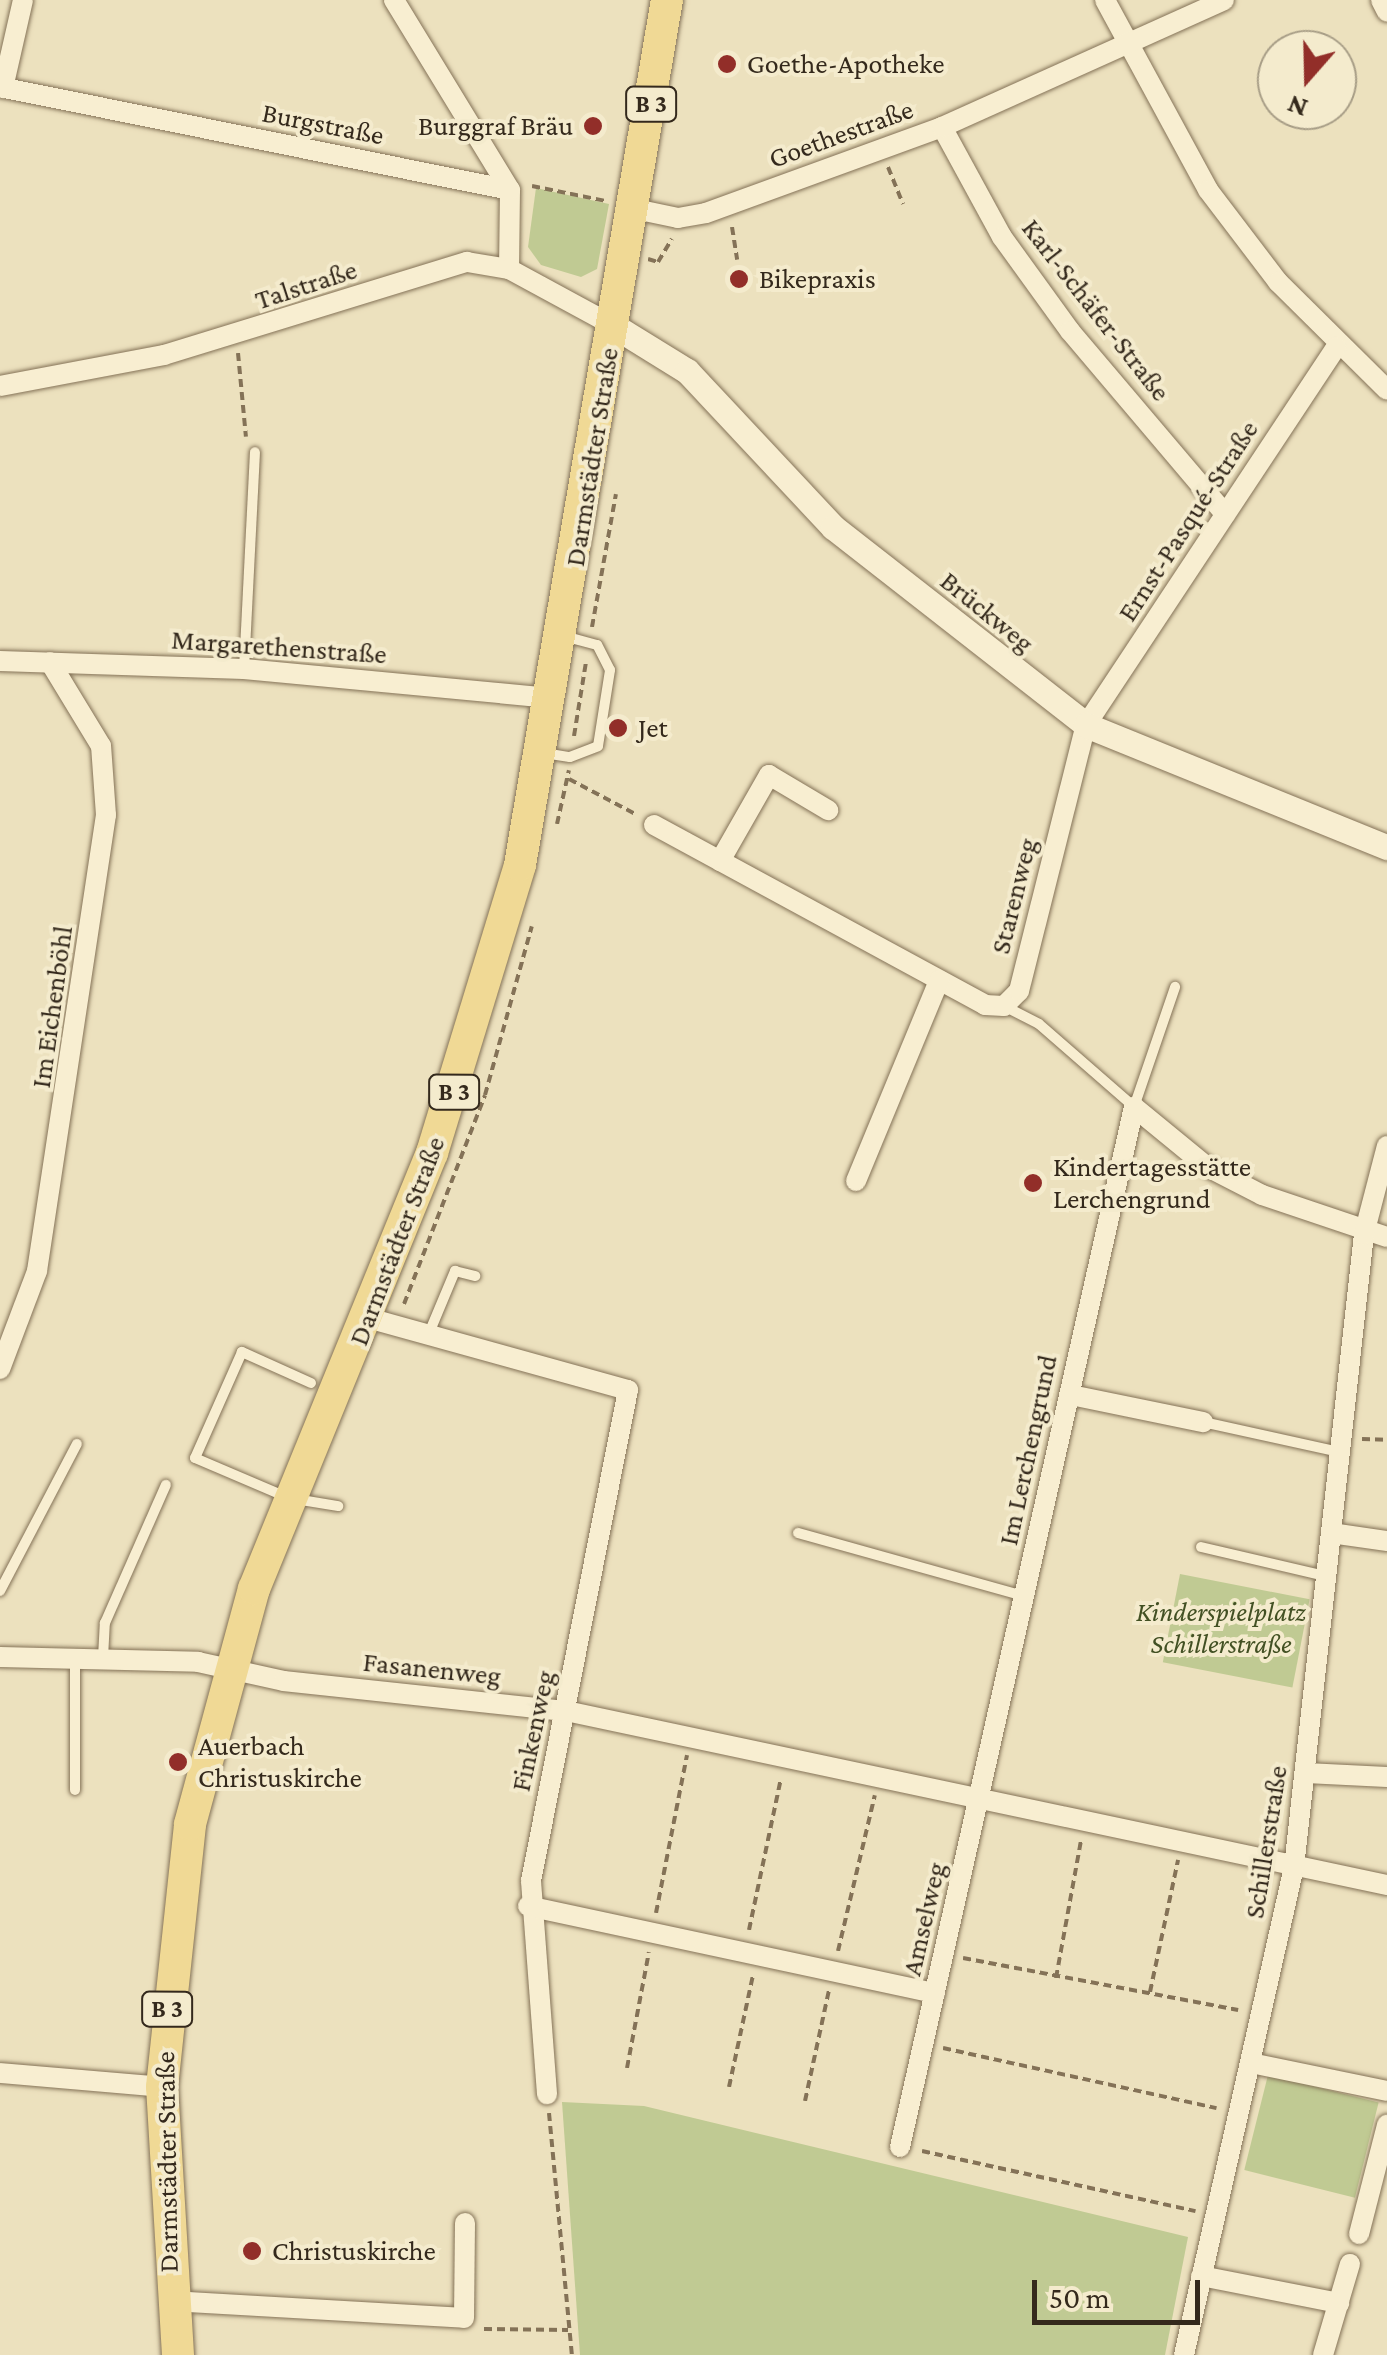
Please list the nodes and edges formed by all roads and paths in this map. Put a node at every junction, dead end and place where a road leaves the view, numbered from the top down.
1 (23, 0) edge
2 (394, 0) edge
3 (667, 0) edge
4 (1104, 0) edge
5 (1224, 0) edge
6 (1381, 0) edge
7 (1387, 12) edge
8 (1122, 40) junction
9 (2, 87) edge
10 (942, 126) junction
11 (880, 149) junction
12 (510, 190) junction
13 (903, 204) dead end
14 (635, 208) junction
15 (740, 247) dead end
16 (737, 260) dead end
17 (509, 269) junction
18 (614, 326) junction
19 (241, 334) junction
20 (1336, 347) junction
21 (0, 386) edge
22 (1387, 390) edge
23 (240, 426) dead end
24 (255, 452) dead end
25 (1225, 514) junction
26 (563, 636) junction
27 (0, 660) edge
28 (50, 662) junction
29 (244, 669) junction
30 (553, 698) junction
31 (1086, 725) junction
32 (542, 763) junction
33 (828, 810) dead end
34 (654, 826) joint
35 (1387, 847) edge
36 (720, 861) junction
37 (939, 981) junction
38 (1175, 987) dead end
39 (1004, 1006) junction
40 (486, 1095) dead end
41 (1134, 1107) junction
42 (1387, 1146) edge
43 (856, 1181) dead end
44 (1364, 1234) junction
45 (1387, 1236) edge
46 (475, 1276) dead end
47 (381, 1322) junction
48 (427, 1339) junction
49 (0, 1369) edge
50 (311, 1383) dead end
51 (1070, 1395) junction
52 (1203, 1422) joint
53 (77, 1444) dead end
54 (1340, 1452) junction
55 (166, 1485) dead end
56 (289, 1498) junction
57 (338, 1506) dead end
58 (798, 1533) dead end
59 (1332, 1533) junction
60 (1387, 1542) edge
61 (1201, 1547) dead end
62 (1326, 1576) junction
63 (0, 1590) edge
64 (1024, 1596) junction
65 (0, 1657) edge
66 (74, 1658) junction
67 (103, 1658) junction
68 (227, 1669) junction
69 (566, 1710) junction
70 (690, 1736) junction
71 (784, 1759) junction
72 (1306, 1773) junction
73 (1387, 1777) edge
74 (878, 1781) junction
75 (76, 1790) dead end
76 (978, 1805) junction
77 (1084, 1825) junction
78 (1182, 1842) junction
79 (1294, 1867) junction
80 (1387, 1884) edge
81 (528, 1906) junction
82 (652, 1934) junction
83 (943, 1954) junction
84 (750, 1956) junction
85 (832, 1973) junction
86 (1056, 1978) junction
87 (1150, 1992) junction
88 (935, 1993) junction
89 (1263, 2016) junction
90 (923, 2045) junction
91 (1251, 2063) junction
92 (628, 2068) dead end
93 (0, 2073) edge
94 (162, 2086) junction
95 (729, 2088) dead end
96 (1387, 2091) edge
97 (547, 2094) joint
98 (805, 2102) dead end
99 (1239, 2114) junction
100 (1387, 2126) edge
101 (900, 2147) joint
102 (1215, 2216) junction
103 (464, 2223) dead end
104 (1359, 2234) dead end
105 (1350, 2264) dead end
106 (1201, 2276) junction
107 (172, 2301) junction
108 (1338, 2303) junction
109 (464, 2318) junction
110 (568, 2330) junction
111 (178, 2355) edge
112 (572, 2355) edge
113 (1184, 2355) edge
114 (1323, 2355) edge

1 - 9 street
2 - 12 street
3 - 14 main road, Darmstädter Straße / B 3
4 - 8 street
5 - 8 street, Goethestraße
6 - 7 street
8 - 10 street, Goethestraße
8 - 20 street
9 - 12 street, Burgstraße
10 - 11 street, Goethestraße
10 - 25 street, Karl-Schäfer-Straße
11 - 13 path
11 - 14 street, Goethestraße
12 - 14 path
12 - 17 street
14 - 18 main road, Darmstädter Straße / B 3
15 - 16 path
17 - 18 street, Talstraße
17 - 19 street, Talstraße
18 - 26 main road, Darmstädter Straße / B 3
18 - 31 street, Brückweg
19 - 21 street, Talstraße
19 - 23 path
20 - 22 street
20 - 25 street, Ernst-Pasqué-Straße
24 - 29 lane
25 - 31 street, Ernst-Pasqué-Straße
26 - 30 main road, Darmstädter Straße / B 3
26 - 32 lane
27 - 28 street, Margarethenstraße
28 - 29 street, Margarethenstraße
28 - 49 street, Im Eichenböhl
29 - 30 street, Margarethenstraße
30 - 32 main road, Darmstädter Straße / B 3
31 - 35 street, Brückweg
31 - 39 street, Starenweg
32 - 34 path
32 - 47 main road, Darmstädter Straße / B 3
33 - 36 street
34 - 36 street
36 - 37 street
37 - 39 street
37 - 43 street
38 - 41 lane
39 - 41 lane
40 - 47 path
41 - 44 street
41 - 51 street, Im Lerchengrund
42 - 44 street, Schillerstraße
44 - 45 street
44 - 54 street, Schillerstraße
46 - 48 lane
47 - 48 street, Finkenweg
47 - 56 main road, Darmstädter Straße / B 3
48 - 69 street, Finkenweg
50 - 56 lane
51 - 52 street
51 - 64 street, Im Lerchengrund
52 - 54 lane
53 - 63 lane
54 - 59 street, Schillerstraße
55 - 67 lane
56 - 57 lane
56 - 68 main road, Darmstädter Straße / B 3
58 - 64 lane
59 - 60 street
59 - 62 street, Schillerstraße
61 - 62 lane
62 - 72 street, Schillerstraße
64 - 76 street, Im Lerchengrund
65 - 66 street, Fasanenweg
66 - 67 street, Fasanenweg
66 - 75 lane
67 - 68 street, Fasanenweg
68 - 69 street, Fasanenweg
68 - 94 main road, Darmstädter Straße / B 3
69 - 70 street, Fasanenweg
69 - 81 street, Finkenweg
70 - 71 street, Fasanenweg
70 - 82 path
71 - 74 street, Fasanenweg
71 - 84 path
72 - 73 street
72 - 79 street, Schillerstraße
74 - 76 street, Fasanenweg
74 - 85 path
76 - 77 street, Fasanenweg
76 - 83 street, Amselweg
77 - 78 street, Fasanenweg
77 - 86 path
78 - 79 street, Fasanenweg
78 - 87 path
79 - 80 street, Fasanenweg
79 - 89 street, Schillerstraße
81 - 82 street
81 - 97 street, Finkenweg
82 - 84 street
82 - 92 path
83 - 86 path
83 - 88 street, Amselweg
84 - 85 street
84 - 95 path
85 - 88 street
85 - 98 path
86 - 87 path
87 - 89 path
88 - 90 street, Amselweg
89 - 91 street, Schillerstraße
90 - 99 path
90 - 101 street, Amselweg
91 - 96 street
91 - 99 street, Schillerstraße
93 - 94 street
94 - 107 main road, Darmstädter Straße / B 3
97 - 110 path
99 - 102 street, Schillerstraße
100 - 104 street
101 - 102 path
102 - 106 street, Schillerstraße
103 - 109 street
105 - 108 street
106 - 108 street
106 - 113 street, Schillerstraße
107 - 109 street
107 - 111 main road, Darmstädter Straße / B 3
108 - 114 street
109 - 110 path
110 - 112 path

